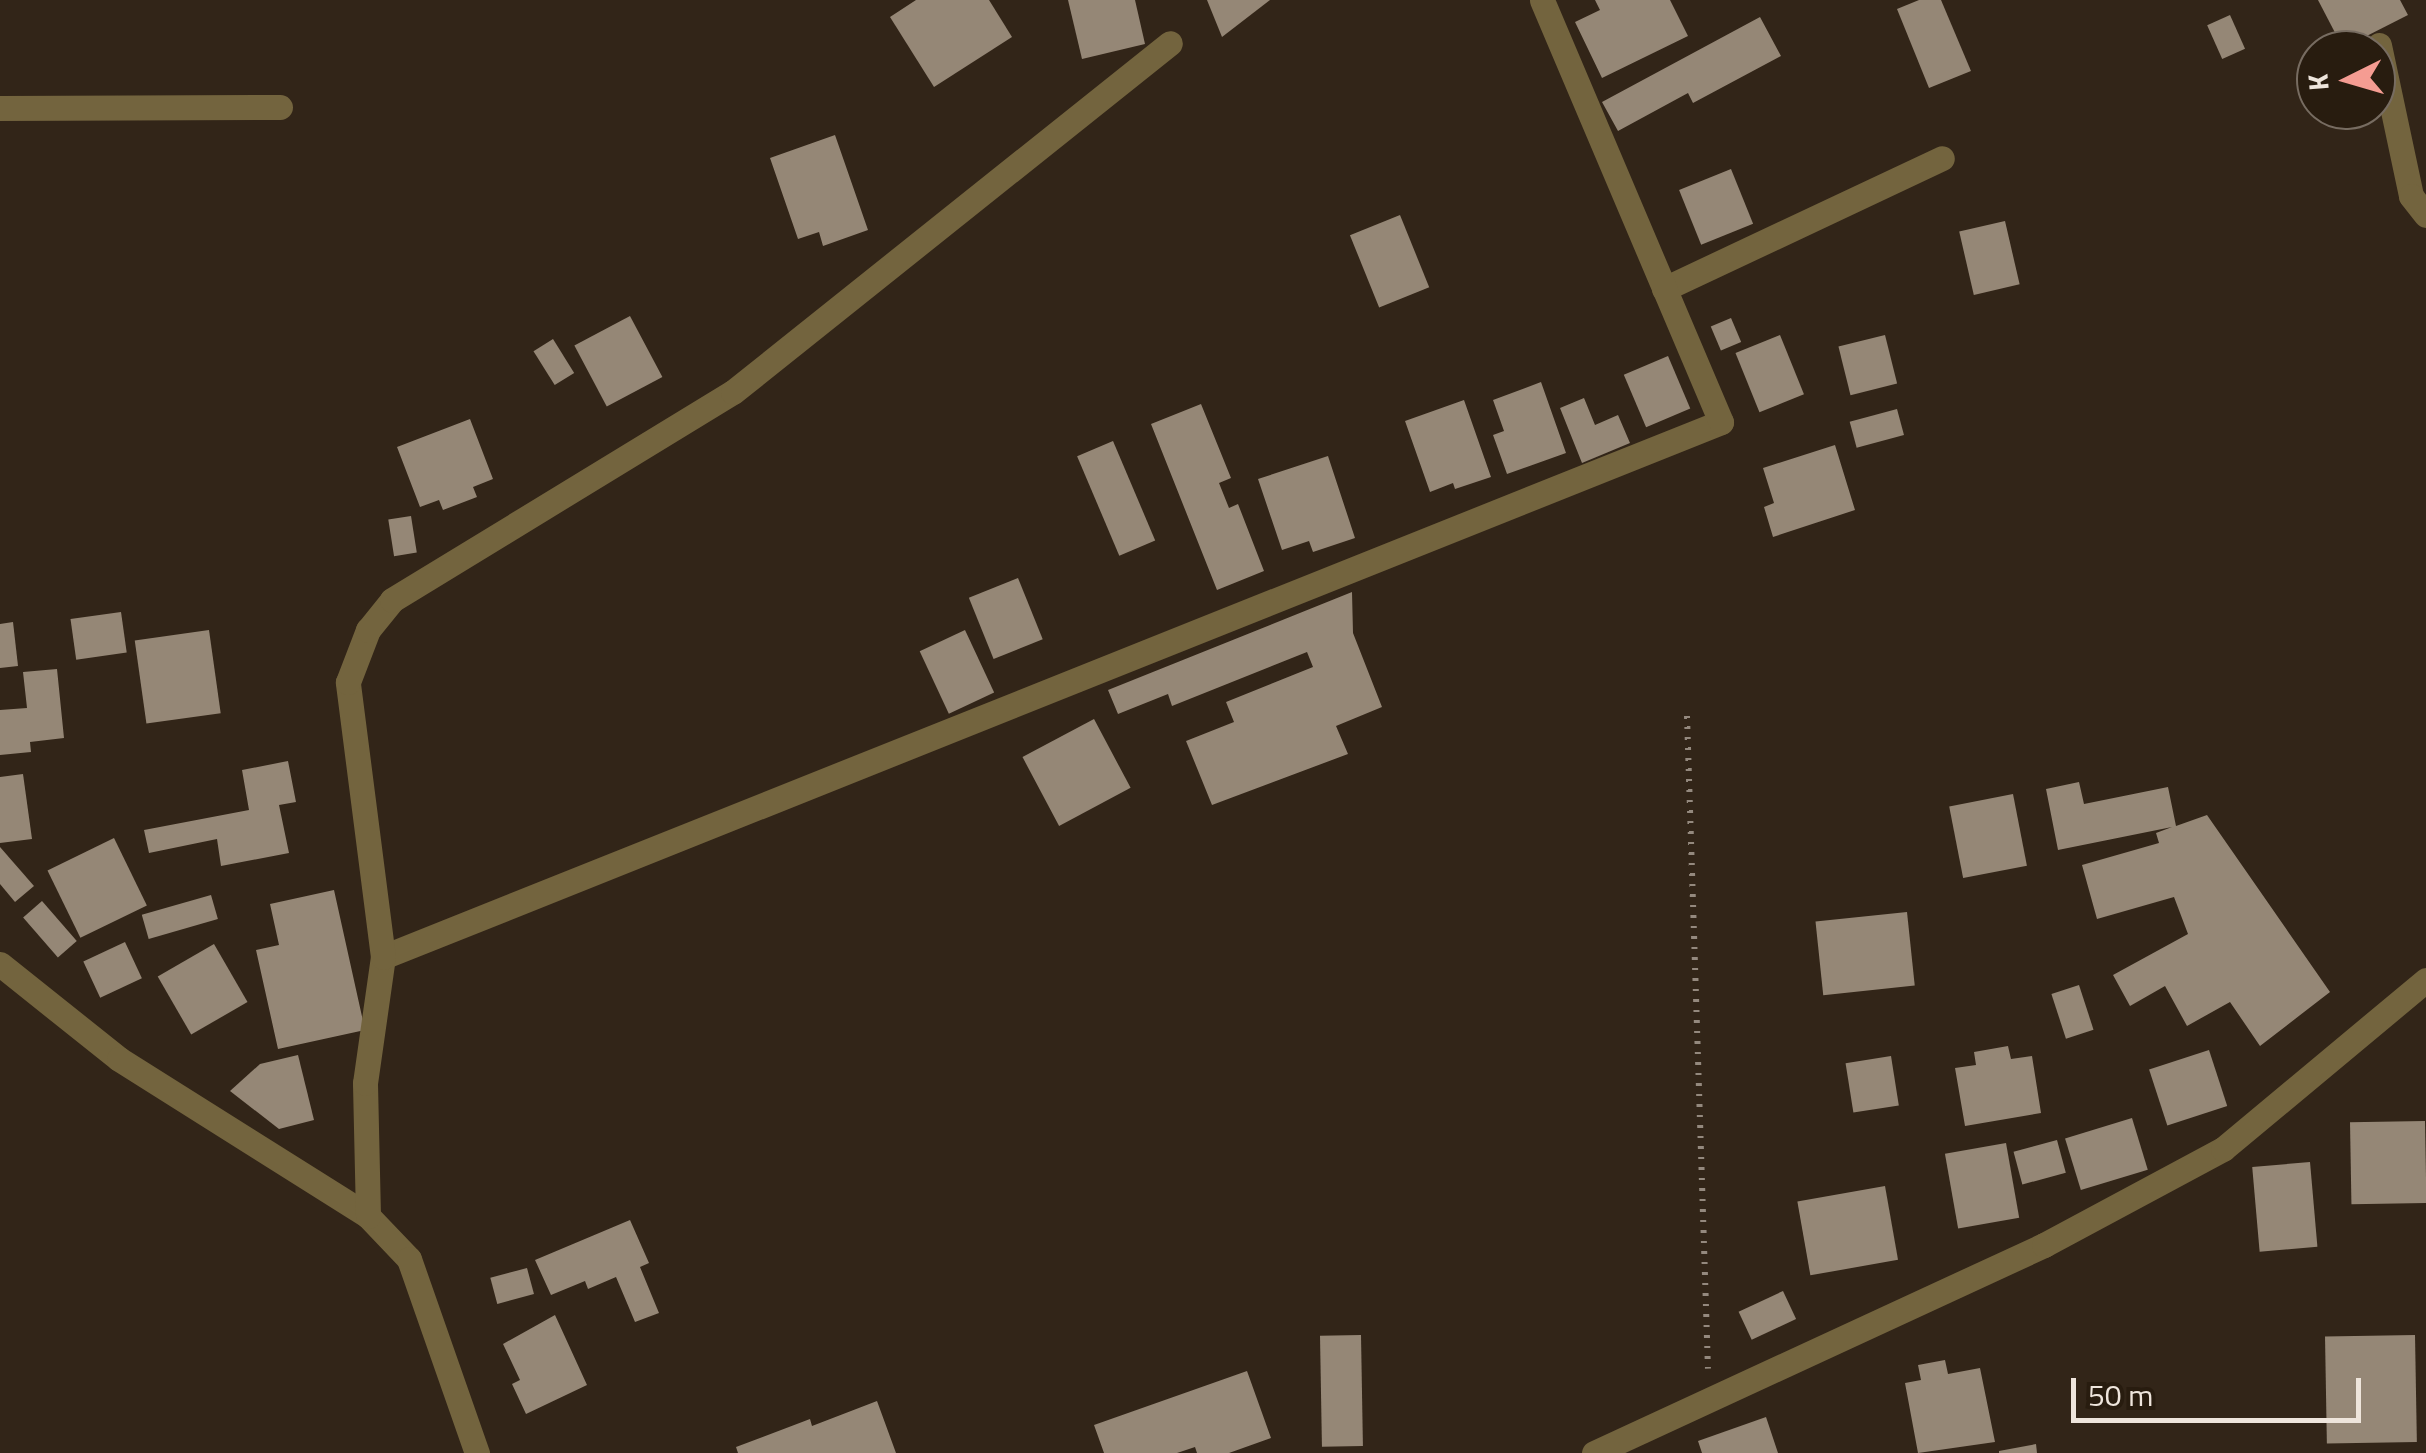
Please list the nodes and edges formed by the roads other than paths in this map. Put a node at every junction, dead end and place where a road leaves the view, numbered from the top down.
1 (1542, 0) edge
2 (1170, 44) dead end
3 (0, 108) edge
4 (280, 108) dead end
5 (2396, 123) edge
6 (1942, 158) dead end
7 (2426, 215) edge
8 (1664, 288) junction
9 (382, 957) junction
10 (0, 964) edge
11 (2426, 980) edge
12 (368, 1216) junction
13 (477, 1453) edge
14 (1594, 1453) edge

1 - 8 street
2 - 9 street
3 - 4 street
5 - 7 street
6 - 8 street
8 - 9 street
9 - 12 street
10 - 12 street
11 - 14 street
12 - 13 street

